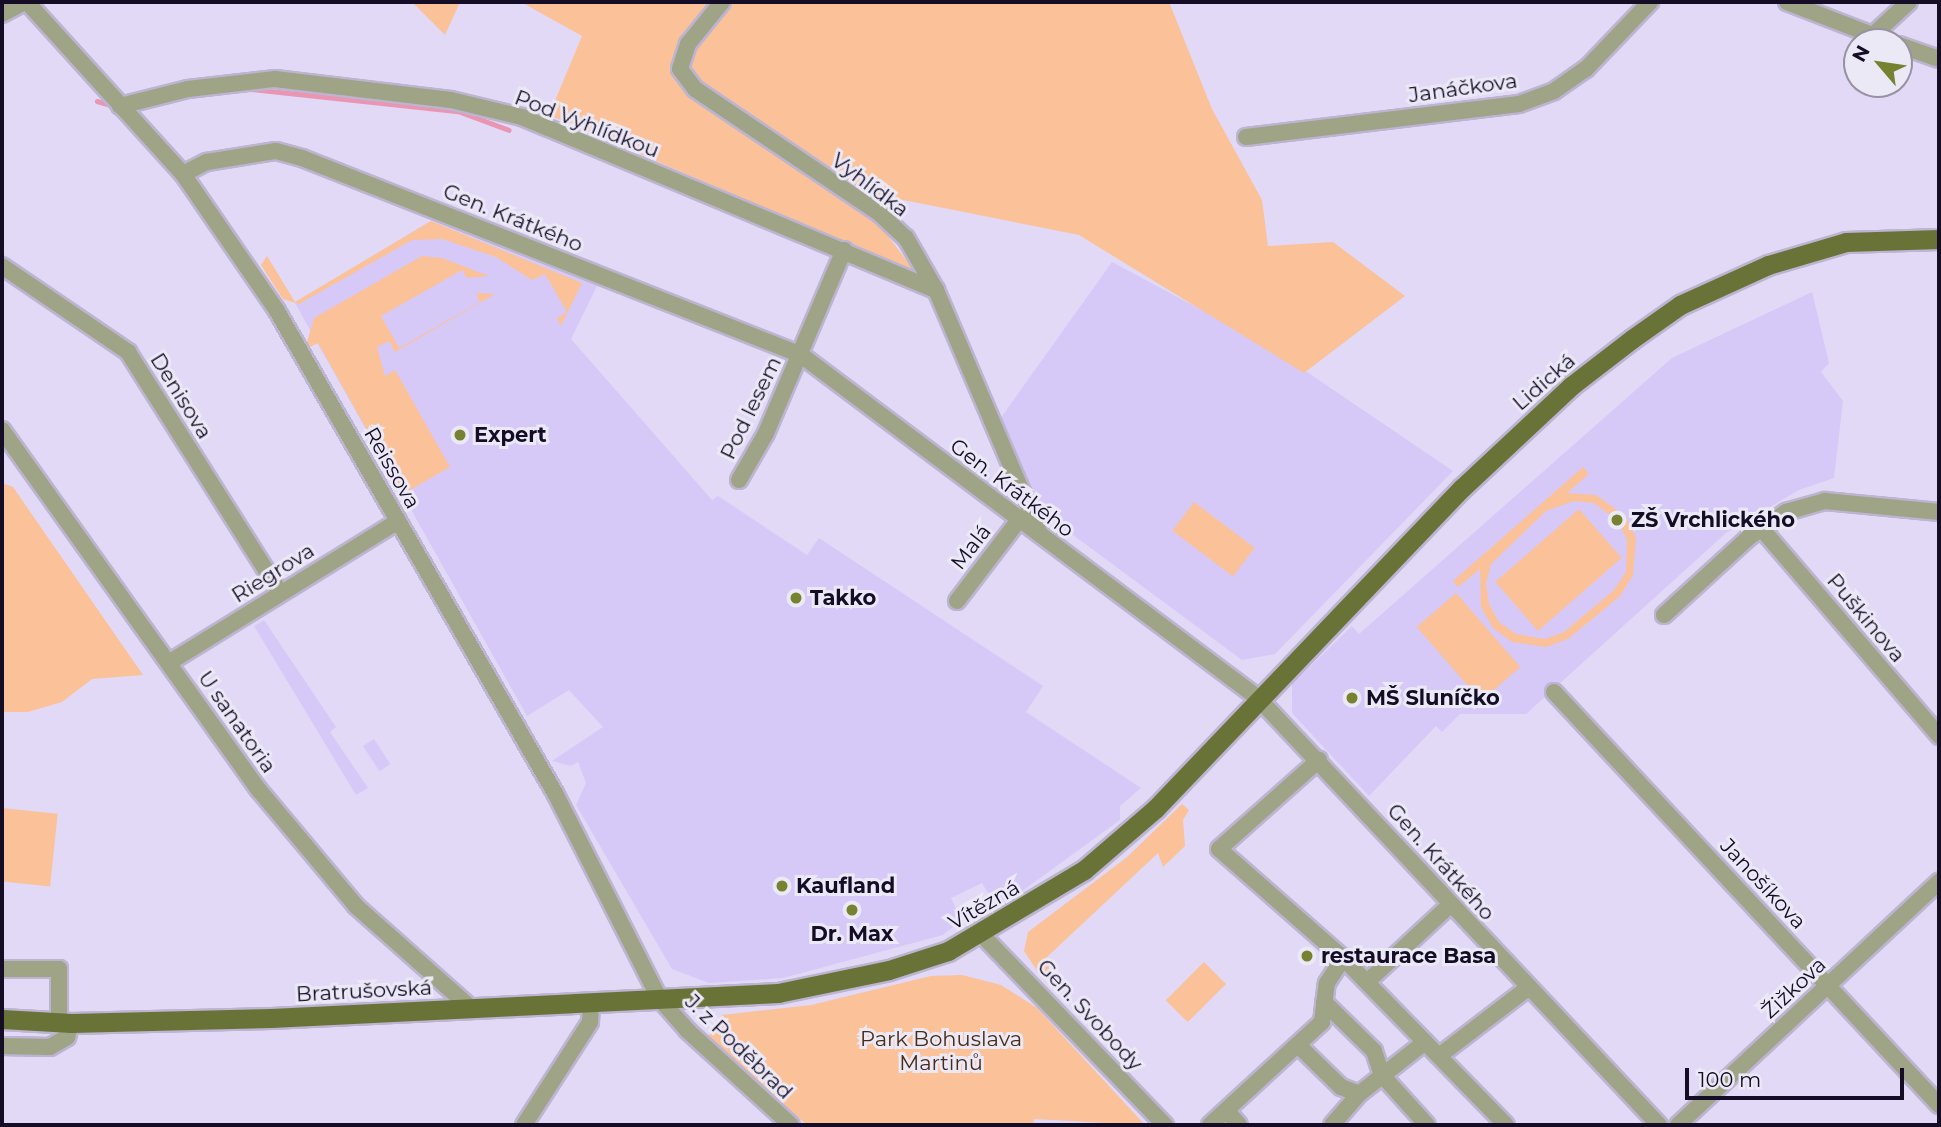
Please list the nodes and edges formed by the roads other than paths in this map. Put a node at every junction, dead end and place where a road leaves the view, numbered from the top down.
1 (26, 2) edge
2 (722, 2) edge
3 (1650, 2) edge
4 (1787, 2) edge
5 (1909, 2) edge
6 (2, 14) edge
7 (1851, 28) edge
8 (1880, 28) edge
9 (1913, 50) edge
10 (1939, 58) edge
11 (120, 106) junction
12 (1246, 137) dead end
13 (183, 173) junction
14 (1939, 239) edge
15 (844, 250) junction
16 (2, 266) edge
17 (936, 290) junction
18 (801, 355) junction
19 (2, 430) edge
20 (738, 480) dead end
21 (1939, 512) edge
22 (1019, 520) junction
23 (398, 522) junction
24 (1762, 528) junction
25 (1041, 536) junction
26 (280, 592) junction
27 (957, 601) dead end
28 (1664, 615) dead end
29 (170, 662) junction
30 (1554, 692) dead end
31 (1258, 698) junction
32 (1939, 736) edge
33 (1319, 760) junction
34 (1939, 882) edge
35 (1450, 905) junction
36 (982, 935) junction
37 (1343, 958) junction
38 (2, 968) edge
39 (1367, 982) junction
40 (1828, 984) junction
41 (1528, 988) junction
42 (659, 998) junction
43 (1324, 1002) junction
44 (592, 1003) junction
45 (472, 1009) junction
46 (2, 1019) edge
47 (65, 1022) junction
48 (1425, 1042) junction
49 (1298, 1045) junction
50 (2, 1046) edge
51 (1439, 1056) junction
52 (1382, 1075) junction
53 (1359, 1094) junction
54 (1939, 1105) edge
55 (1227, 1111) junction
56 (524, 1125) edge
57 (792, 1125) edge
58 (1165, 1125) edge
59 (1210, 1125) edge
60 (1239, 1125) edge
61 (1332, 1125) edge
62 (1427, 1125) edge
63 (1506, 1125) edge
64 (1659, 1125) edge
65 (1678, 1125) edge

1 - 6 street
1 - 11 street, Reissova
2 - 17 street, Vyhlídka
3 - 12 street, Janáčkova
4 - 7 street
5 - 8 street
9 - 10 street
11 - 13 street, Reissova
11 - 15 street, Pod Vyhlídkou
13 - 18 street, Gen. Krátkého
13 - 23 street, Reissova
14 - 31 main road, Lidická
15 - 17 street, Pod Vyhlídkou
15 - 18 street, Pod lesem
16 - 26 street, Denisova
17 - 25 street, Vyhlídka
18 - 20 street, Pod lesem
18 - 22 street, Gen. Krátkého
19 - 29 street, U sanatoria
21 - 24 street
22 - 25 street, Gen. Krátkého
22 - 27 street, Malá
23 - 26 street, Riegrova
23 - 42 street, Reissova
24 - 28 street
24 - 32 street, Puškinova
25 - 31 street, Gen. Krátkého
26 - 29 street, Riegrova
29 - 45 street, U sanatoria
30 - 40 street, Janošíkova
31 - 33 street, Gen. Krátkého
31 - 36 main road, Vítězná
33 - 35 street, Gen. Krátkého
33 - 37 street
34 - 40 street, Žižkova
35 - 39 street
35 - 41 street, Gen. Krátkého
36 - 42 main road, Vítězná
36 - 58 street, Gen. Svobody
37 - 39 street
37 - 43 street
38 - 47 street
39 - 48 street
40 - 54 street, Janošíkova
40 - 65 street, Žižkova
41 - 51 street
41 - 64 street, Gen. Krátkého
42 - 44 main road, Bratrušovská
42 - 57 street, J. z Poděbrad
43 - 49 street
43 - 52 street
44 - 45 main road, Bratrušovská
44 - 56 street
45 - 47 main road, Bratrušovská
46 - 47 main road, Bratrušovská
47 - 50 street
48 - 51 street
48 - 52 street
49 - 53 street
49 - 55 street
51 - 63 street
52 - 53 street
52 - 62 street
53 - 61 street
55 - 59 street
55 - 60 street

